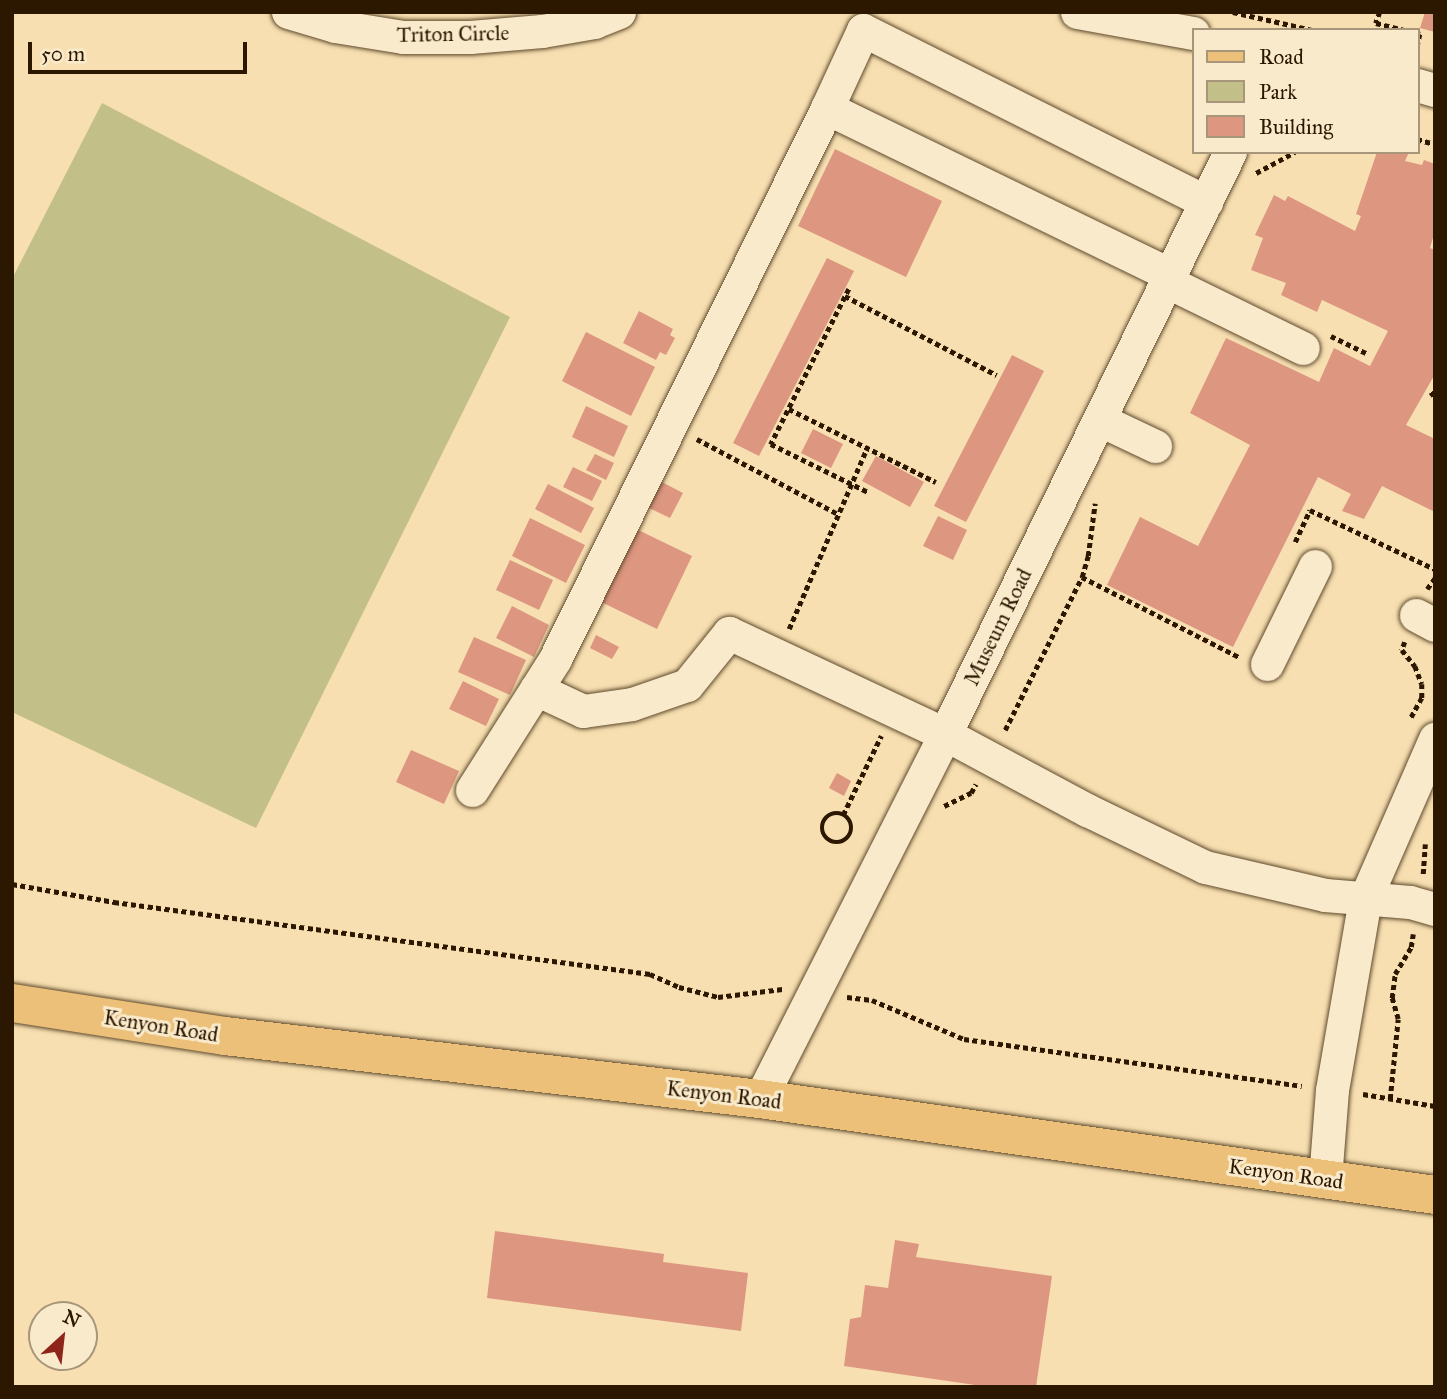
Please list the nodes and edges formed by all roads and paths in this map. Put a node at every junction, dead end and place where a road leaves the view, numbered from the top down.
1 (288, 12) edge
2 (619, 12) edge
3 (1077, 12) edge
4 (1233, 12) edge
5 (1380, 12) edge
6 (461, 25) edge
7 (1303, 28) edge
8 (1396, 28) edge
9 (1192, 33) edge
10 (827, 108) junction
11 (1229, 154) edge
12 (1291, 154) edge
13 (1250, 184) dead end
14 (1206, 202) junction
15 (1170, 279) junction
16 (849, 289) dead end
17 (845, 296) junction
18 (1316, 342) joint
19 (1366, 353) dead end
20 (997, 374) dead end
21 (789, 409) junction
22 (1100, 419) junction
23 (671, 424) junction
24 (1155, 446) dead end
25 (867, 448) junction
26 (936, 482) dead end
27 (851, 484) junction
28 (870, 493) dead end
29 (1095, 500) dead end
30 (838, 514) junction
31 (1304, 556) joint
32 (1435, 569) edge
33 (1082, 577) junction
34 (1435, 578) edge
35 (1425, 620) edge
36 (1256, 654) joint
37 (777, 656) junction
38 (536, 689) junction
39 (894, 710) junction
40 (945, 734) junction
41 (1424, 738) edge
42 (991, 757) junction
43 (472, 790) dead end
44 (942, 807) dead end
45 (844, 815) junction
46 (1425, 840) dead end
47 (12, 884) edge
48 (1365, 899) junction
49 (1427, 907) edge
50 (848, 984) dead end
51 (829, 992) junction
52 (12, 1003) edge
53 (1332, 1090) junction
54 (1390, 1098) junction
55 (760, 1099) junction
56 (1435, 1106) edge
57 (1325, 1179) junction
58 (1435, 1195) edge

1 - 6 street, Triton Circle
2 - 6 street, Triton Circle
3 - 9 street
4 - 7 path
5 - 8 path
10 - 14 street
10 - 15 street
10 - 23 street
11 - 14 street, Museum Road
12 - 13 path
14 - 15 street, Museum Road
15 - 18 street
15 - 22 street, Museum Road
16 - 17 path
17 - 20 path
17 - 21 path
18 - 19 path
21 - 25 path
21 - 27 path
22 - 24 street
22 - 40 street, Museum Road
23 - 30 path
23 - 38 street
25 - 26 path
25 - 27 path
27 - 28 path
27 - 30 path
29 - 33 path
30 - 37 path
31 - 32 path
31 - 36 street
33 - 36 path
33 - 42 path
34 - 35 path
35 - 41 path
37 - 38 street
37 - 39 street
38 - 43 street
39 - 40 street
39 - 45 path
40 - 42 street
40 - 51 street, Museum Road
41 - 48 street
42 - 44 path
42 - 48 street
45 - 45 path
46 - 49 path
47 - 51 path
48 - 49 street
48 - 53 street
49 - 54 path
50 - 51 path
51 - 53 path
51 - 55 street, Museum Road
52 - 55 main road, Kenyon Road
53 - 54 path
53 - 57 street
54 - 56 path
55 - 57 main road, Kenyon Road
57 - 58 main road, Kenyon Road

